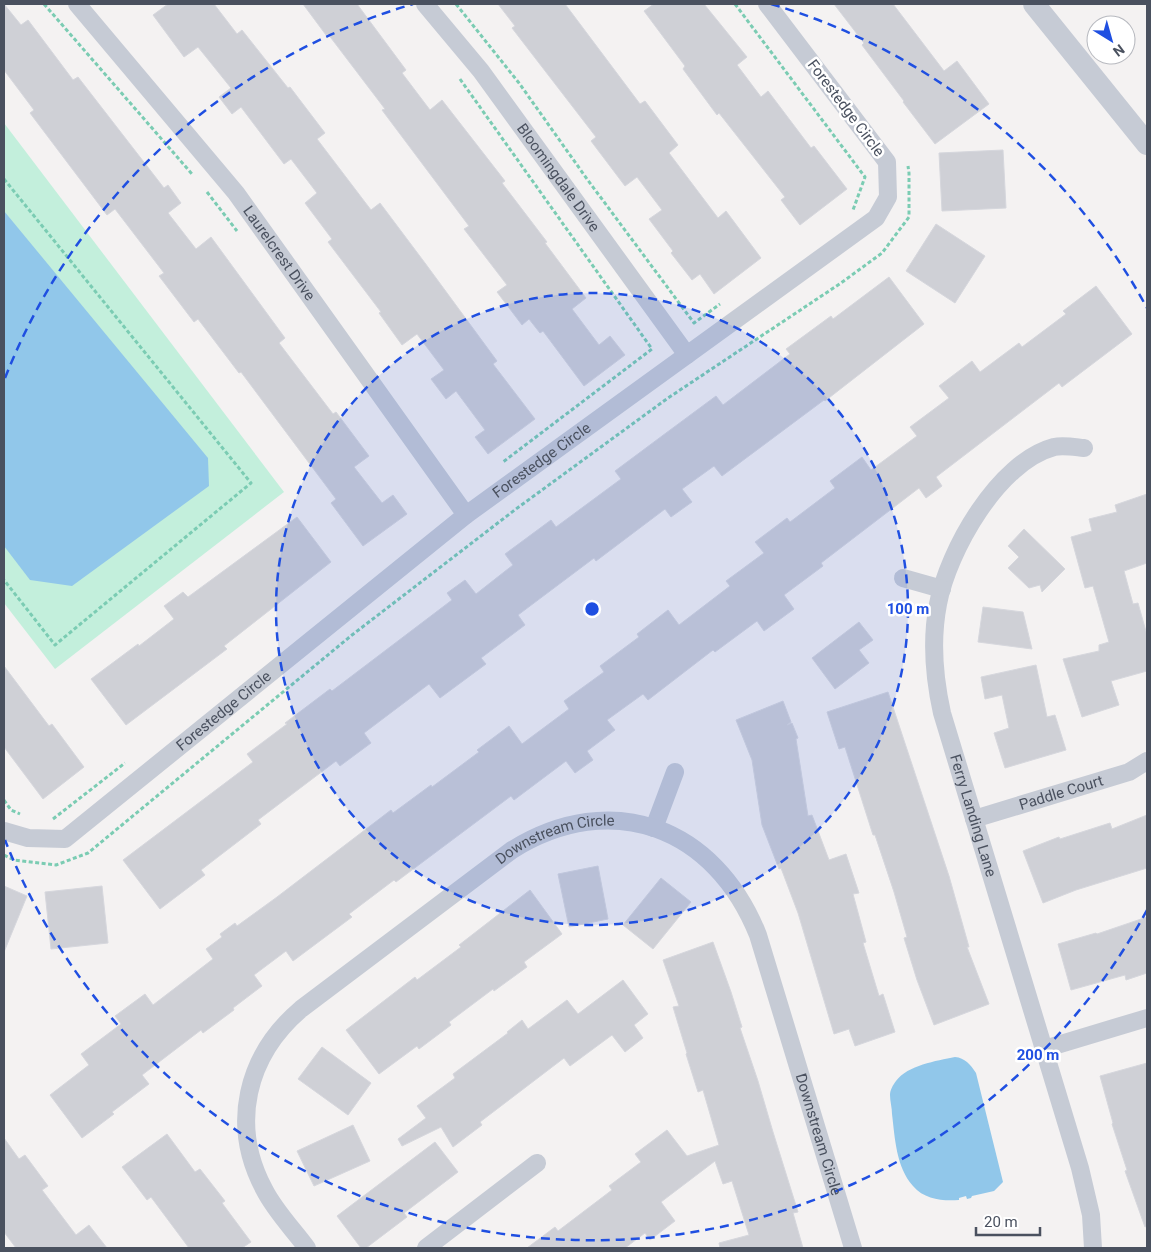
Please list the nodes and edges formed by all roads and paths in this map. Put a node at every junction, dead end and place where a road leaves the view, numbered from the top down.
1 (44, 4) edge
2 (77, 4) edge
3 (425, 4) edge
4 (456, 4) edge
5 (735, 4) edge
6 (767, 4) edge
7 (1034, 4) edge
8 (455, 73) dead end
9 (1147, 144) edge
10 (4, 179) edge
11 (198, 181) dead end
12 (205, 189) dead end
13 (852, 214) dead end
14 (240, 235) dead end
15 (725, 301) dead end
16 (687, 355) junction
17 (1084, 448) dead end
18 (502, 462) dead end
19 (466, 515) junction
20 (903, 578) dead end
21 (4, 580) edge
22 (942, 589) junction
23 (132, 758) dead end
24 (1147, 761) edge
25 (675, 772) dead end
26 (4, 800) edge
27 (24, 815) dead end
28 (46, 818) dead end
29 (974, 819) junction
30 (654, 828) junction
31 (4, 831) edge
32 (1147, 1018) edge
33 (1044, 1049) junction
34 (537, 1163) dead end
35 (308, 1248) edge
36 (426, 1248) edge
37 (853, 1248) edge
38 (1094, 1248) edge

1 - 11 path
2 - 19 street, Laurelcrest Drive
3 - 16 street, Bloomingdale Drive
4 - 15 path
5 - 13 path
6 - 16 street, Forestedge Circle
7 - 9 street
8 - 18 path
10 - 21 path
12 - 14 path
16 - 19 street, Forestedge Circle
17 - 22 street, Ferry Landing Lane
19 - 31 street, Forestedge Circle
20 - 22 street
22 - 29 street, Ferry Landing Lane
23 - 28 path
24 - 29 street, Paddle Court
25 - 30 street
26 - 27 path
29 - 33 street, Ferry Landing Lane
30 - 35 street, Downstream Circle
30 - 37 street, Downstream Circle
32 - 33 street
33 - 38 street, Ferry Landing Lane
34 - 36 street

